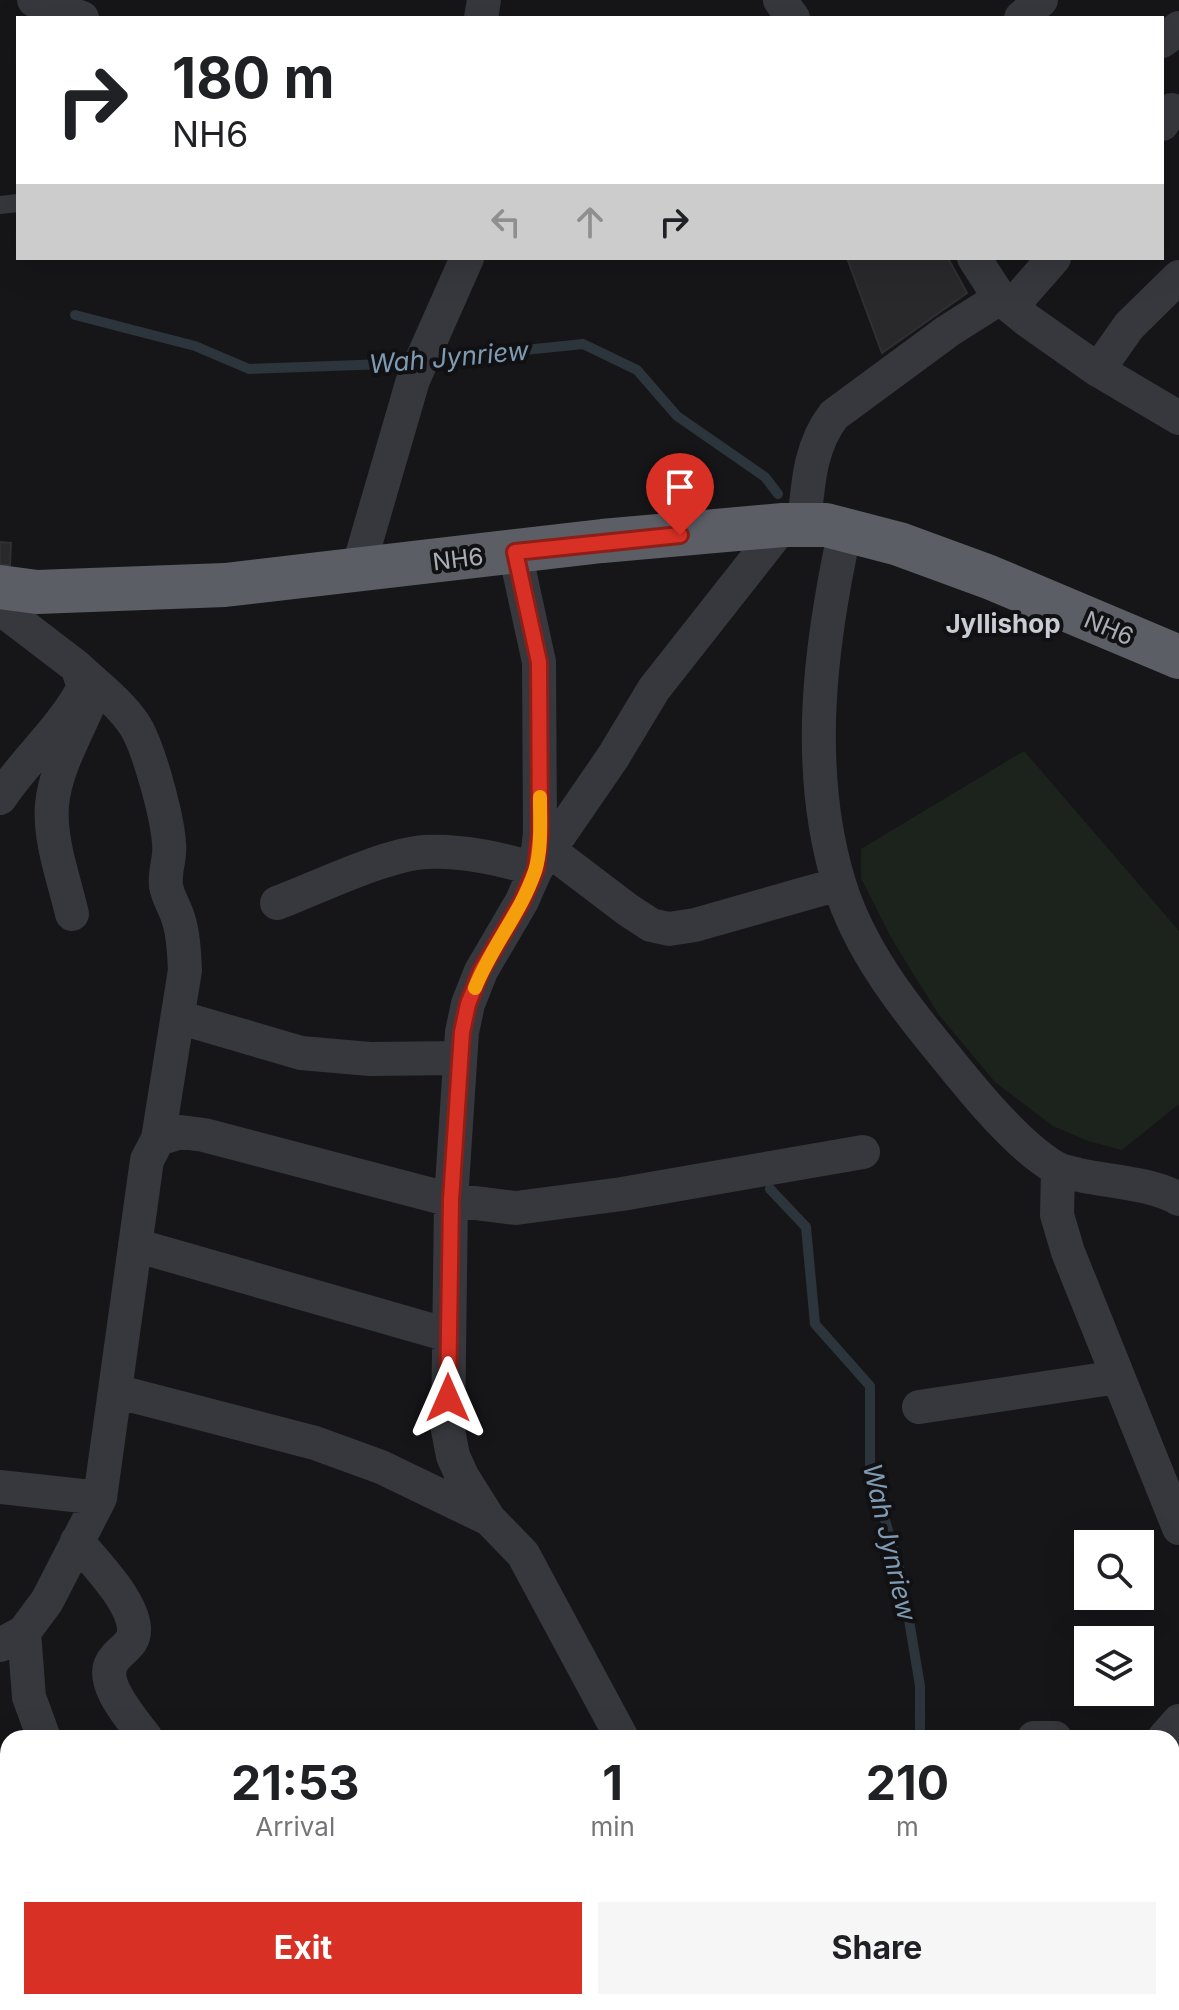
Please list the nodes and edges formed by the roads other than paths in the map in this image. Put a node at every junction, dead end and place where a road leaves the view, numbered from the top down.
1 (34, 0) edge
2 (1041, 0) edge
3 (77, 16) edge
4 (1023, 16) edge
5 (466, 260) edge
6 (975, 260) edge
7 (1052, 260) edge
8 (1179, 277) edge
9 (1006, 302) junction
10 (1098, 370) junction
11 (1179, 418) edge
12 (811, 527) junction
13 (515, 552) junction
14 (358, 569) junction
15 (0, 587) edge
16 (0, 608) edge
17 (1179, 657) edge
18 (87, 676) junction
19 (0, 798) edge
20 (542, 859) junction
21 (839, 884) junction
22 (277, 903) dead end
23 (72, 914) dead end
24 (178, 1017) junction
25 (460, 1058) junction
26 (158, 1139) junction
27 (863, 1152) dead end
28 (1058, 1170) junction
29 (1179, 1199) edge
30 (451, 1200) junction
31 (135, 1245) junction
32 (448, 1335) junction
33 (1118, 1377) junction
34 (115, 1391) junction
35 (919, 1407) dead end
36 (0, 1487) edge
37 (100, 1498) junction
38 (489, 1519) junction
39 (1179, 1528) edge
40 (77, 1541) junction
41 (12, 1638) edge
42 (41, 1730) edge
43 (140, 1730) edge
44 (618, 1730) edge

1 - 3 street
2 - 4 street
5 - 14 street
6 - 9 street
7 - 9 street
8 - 10 street
9 - 10 street
9 - 12 street
10 - 11 street
12 - 13 highway, NH6 / NH6
12 - 17 highway, NH6 / NH6
12 - 20 street
12 - 21 street
13 - 14 highway, NH6 / NH6
13 - 20 street
14 - 15 highway, NH6 / NH6
16 - 18 street
18 - 19 street
18 - 23 street
18 - 24 street
20 - 21 street
20 - 22 street
20 - 25 street
21 - 28 street
24 - 25 street
24 - 26 street
25 - 30 street
26 - 30 street
26 - 31 street
27 - 30 street
28 - 29 street
28 - 33 street
30 - 32 street
31 - 32 street
31 - 34 street
32 - 38 street
33 - 35 street
33 - 39 street
34 - 37 street
34 - 38 street
36 - 37 street
37 - 40 street
38 - 44 street
40 - 41 street
40 - 43 street
41 - 42 street

